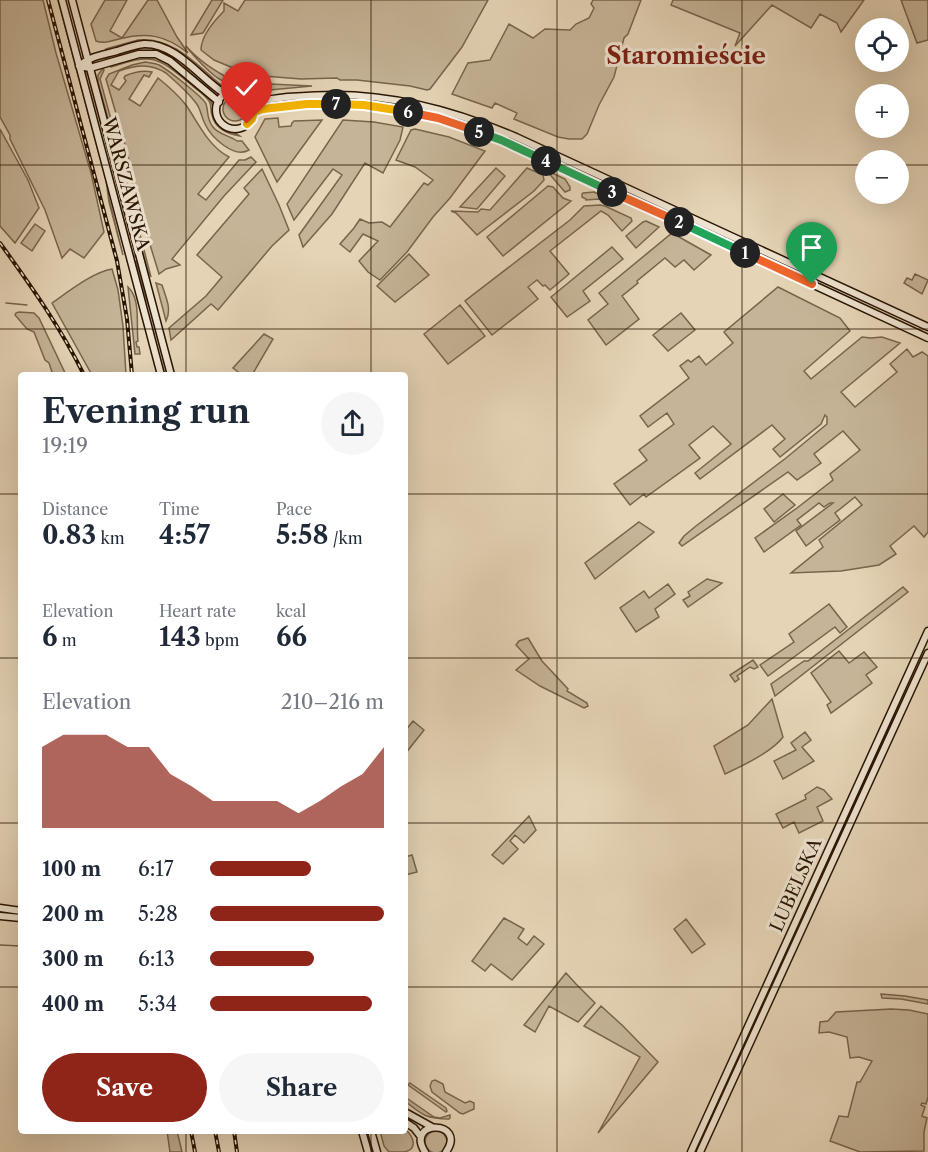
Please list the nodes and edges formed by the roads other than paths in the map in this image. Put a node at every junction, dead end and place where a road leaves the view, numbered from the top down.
1 (62, 0) edge
2 (72, 0) edge
3 (87, 59) junction
4 (80, 66) junction
5 (90, 68) junction
6 (225, 94) junction
7 (252, 101) junction
8 (219, 102) junction
9 (254, 112) junction
10 (928, 327) edge
11 (928, 338) edge
12 (160, 372) edge
13 (170, 372) edge
14 (928, 631) edge
15 (928, 653) edge
16 (872, 755) junction
17 (879, 759) junction
18 (0, 908) edge
19 (18, 911) edge
20 (0, 916) edge
21 (18, 918) edge
22 (408, 1114) edge
23 (408, 1124) edge
24 (432, 1127) junction
25 (363, 1134) edge
26 (372, 1134) edge
27 (422, 1137) junction
28 (423, 1149) edge
29 (368, 1152) edge
30 (379, 1152) edge
31 (417, 1152) edge
32 (446, 1152) edge
33 (691, 1152) edge
34 (700, 1152) edge

1 - 4 main road, WARSZAWSKA
2 - 3 main road, WARSZAWSKA
3 - 4 main road
3 - 5 main road, WARSZAWSKA
3 - 6 main road
4 - 5 main road
4 - 12 main road, WARSZAWSKA
5 - 8 main road
5 - 13 main road, WARSZAWSKA
6 - 7 main road
6 - 8 main road
7 - 9 main road
7 - 10 main road
8 - 9 main road
9 - 11 main road
14 - 16 main road, LUBELSKA
15 - 17 main road, LUBELSKA
16 - 17 main road
16 - 33 main road, LUBELSKA
17 - 34 main road, LUBELSKA
18 - 19 main road
20 - 21 main road
22 - 24 main road
23 - 27 main road
24 - 27 main road
24 - 32 main road
25 - 29 main road
26 - 30 main road
27 - 28 main road
28 - 31 main road

